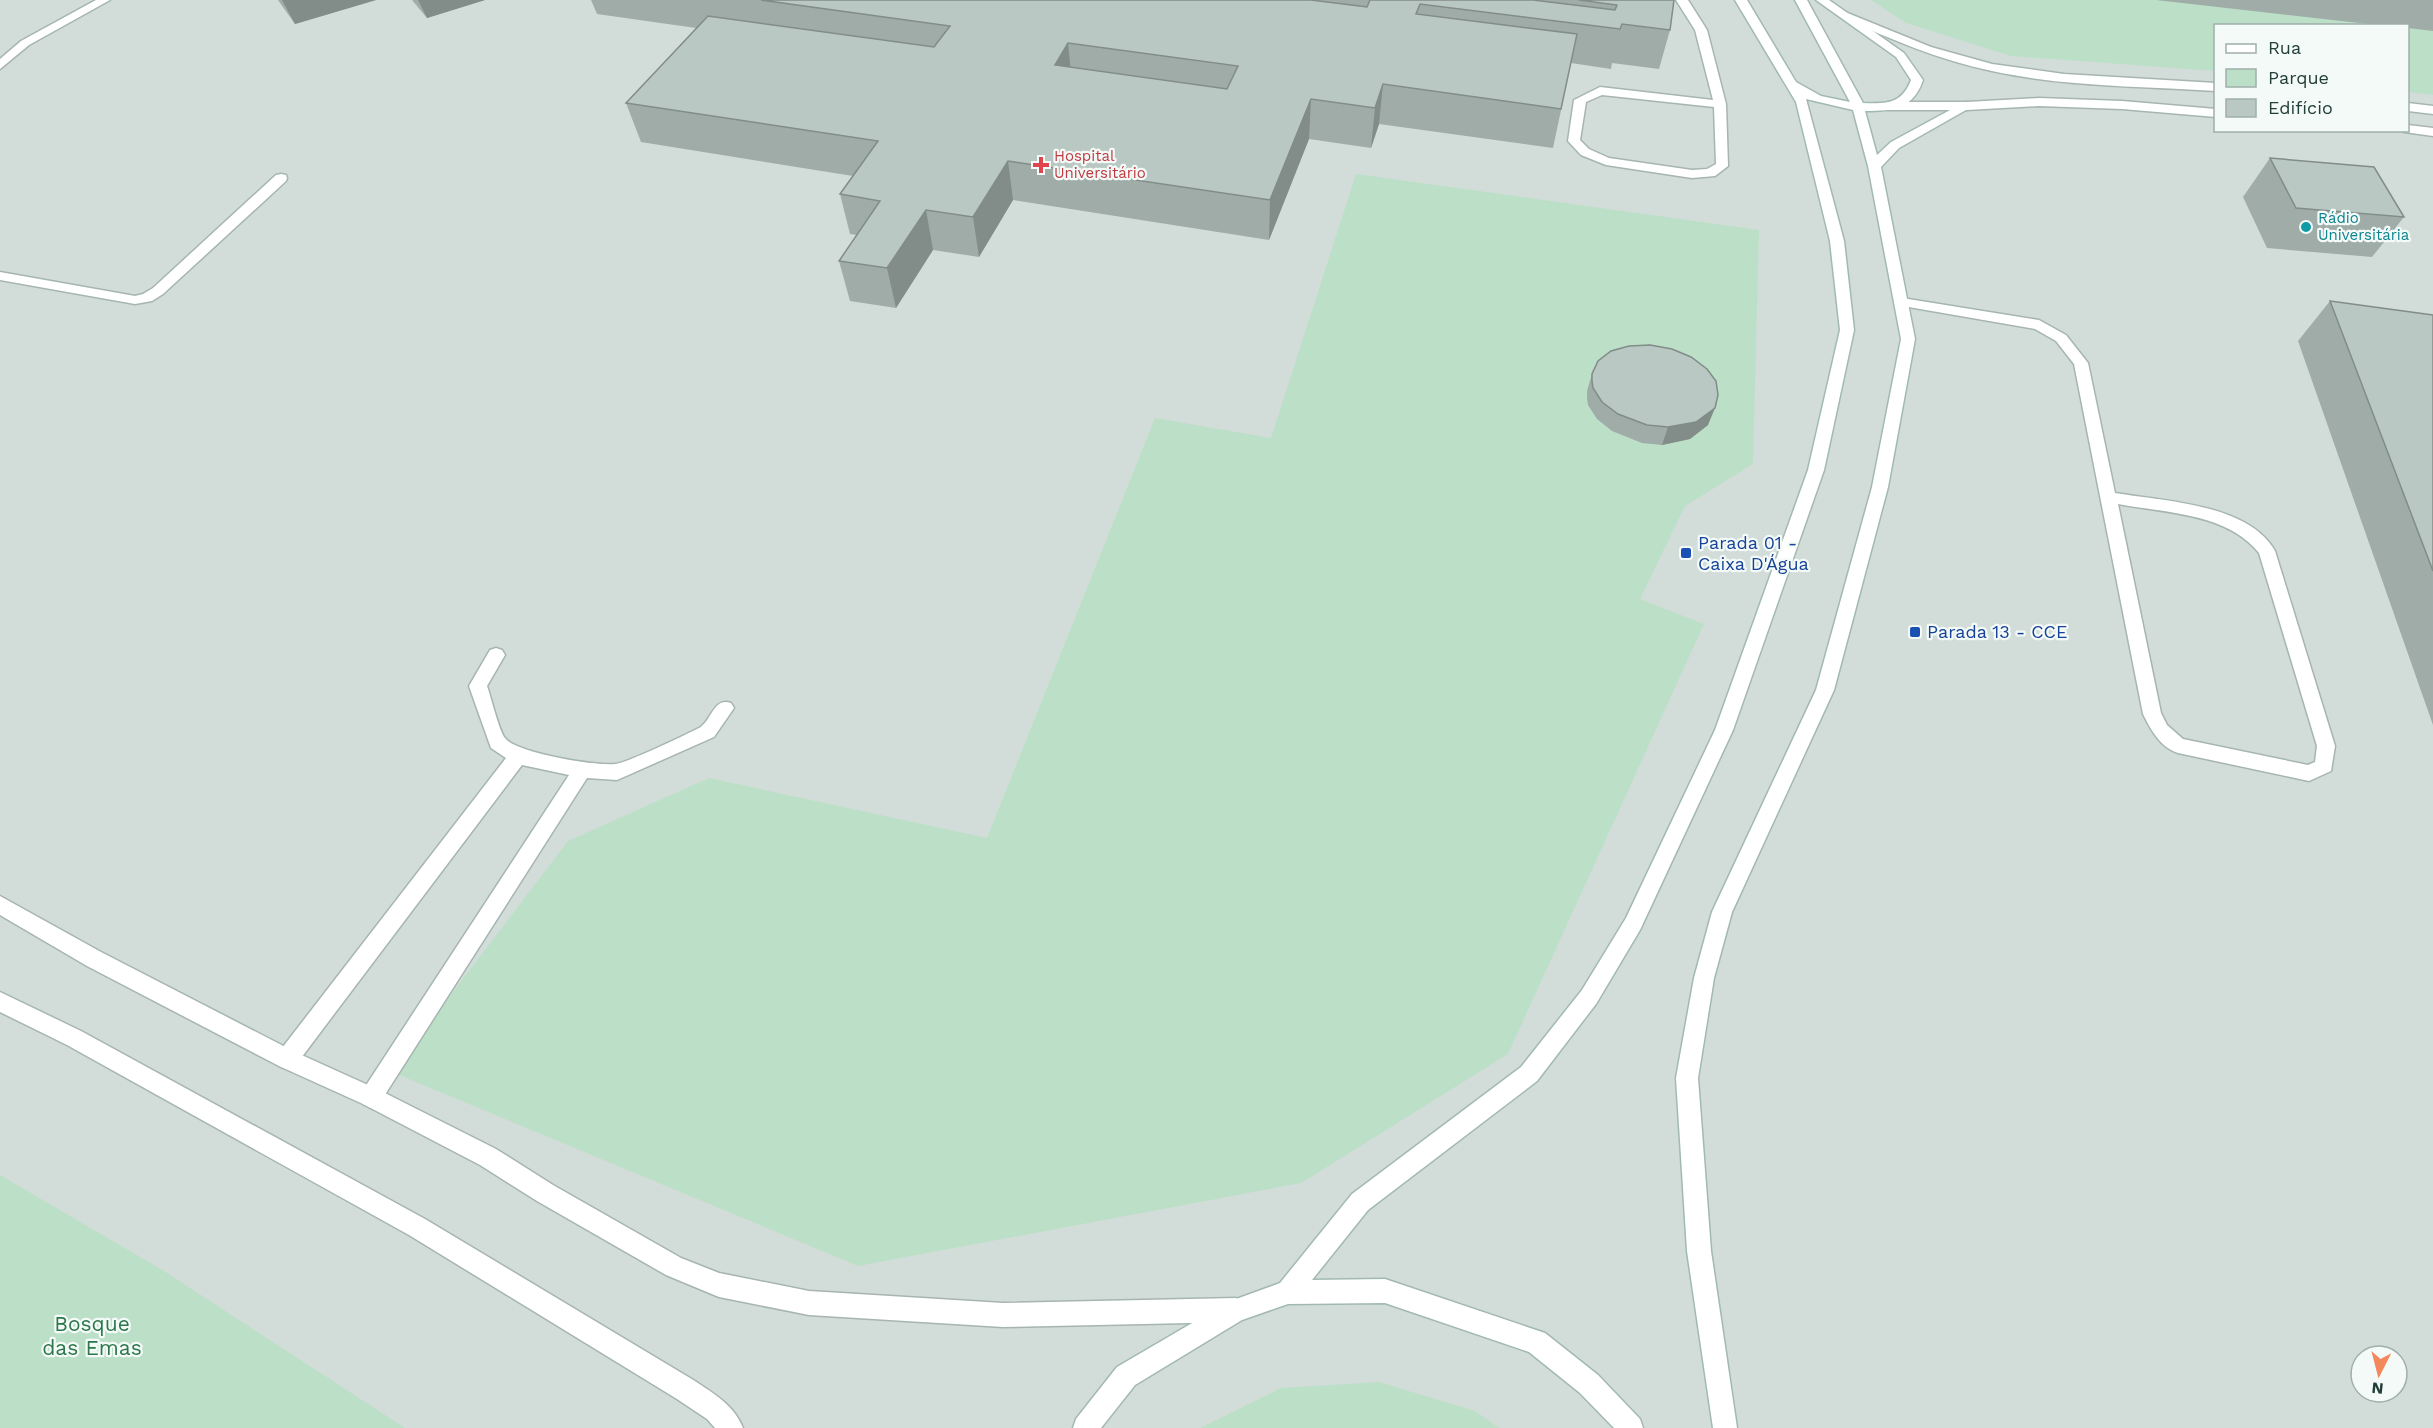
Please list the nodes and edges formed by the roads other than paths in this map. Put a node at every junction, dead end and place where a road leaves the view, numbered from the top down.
1 (104, 0) edge
2 (1682, 0) edge
3 (1741, 0) edge
4 (1801, 0) edge
5 (1822, 0) edge
6 (1845, 15) junction
7 (0, 65) edge
8 (1791, 84) junction
9 (2214, 87) edge
10 (1720, 104) junction
11 (1858, 106) junction
12 (1888, 106) junction
13 (1967, 106) junction
14 (2409, 107) edge
15 (2433, 110) edge
16 (2214, 112) edge
17 (2409, 129) edge
18 (2433, 132) edge
19 (1874, 166) junction
20 (281, 178) dead end
21 (0, 276) edge
22 (1902, 302) junction
23 (2108, 497) junction
24 (496, 655) dead end
25 (725, 708) dead end
26 (518, 756) junction
27 (582, 770) junction
28 (0, 905) edge
29 (0, 1002) edge
30 (287, 1059) junction
31 (371, 1096) junction
32 (1288, 1292) junction
33 (1236, 1310) junction
34 (731, 1428) edge
35 (1085, 1428) edge
36 (1631, 1428) edge
37 (1725, 1428) edge

1 - 7 main road
2 - 10 main road
3 - 8 main road
4 - 11 main road
5 - 6 main road
6 - 9 main road
6 - 12 main road
8 - 11 main road
8 - 32 main road
10 - 10 main road
11 - 12 main road
11 - 19 main road
12 - 13 main road
13 - 16 main road
13 - 19 main road
14 - 15 main road
17 - 18 main road
19 - 22 main road
20 - 21 main road
22 - 23 main road
22 - 37 main road
23 - 23 main road
24 - 26 main road
25 - 27 main road
26 - 27 main road
26 - 30 main road
27 - 31 main road
28 - 30 main road
29 - 34 main road
30 - 31 main road
31 - 33 main road
32 - 33 main road
32 - 36 main road
33 - 35 main road

